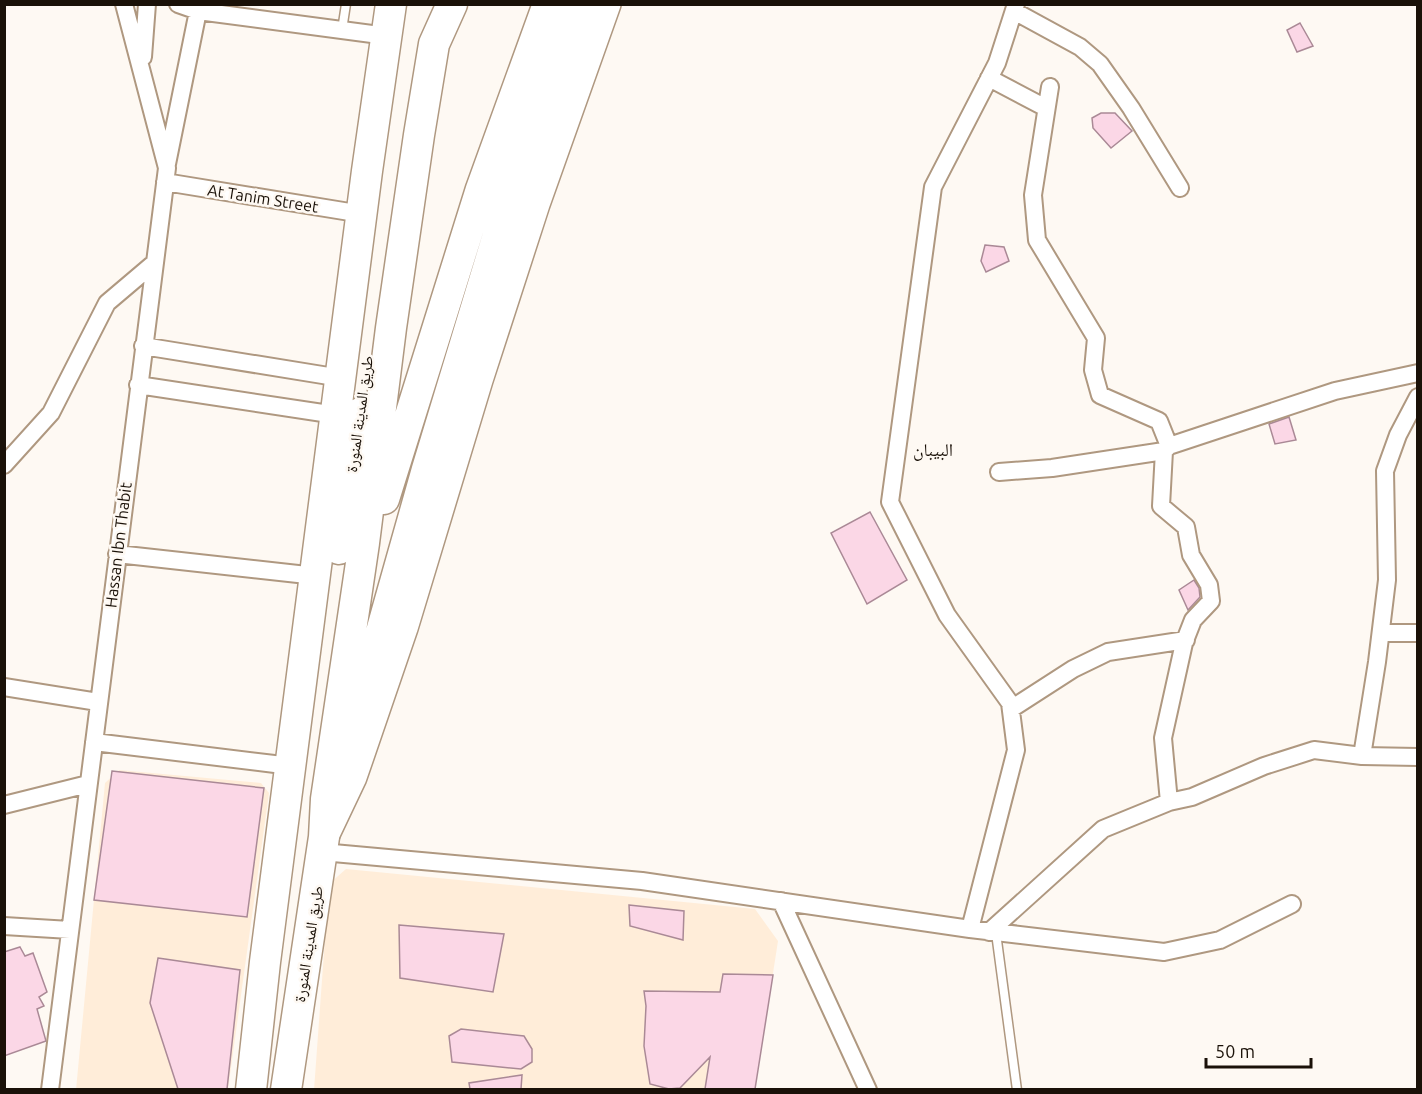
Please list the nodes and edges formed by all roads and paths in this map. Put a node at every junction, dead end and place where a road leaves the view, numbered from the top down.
1 (124, 4) edge
2 (147, 4) edge
3 (178, 4) edge
4 (346, 4) edge
5 (392, 4) edge
6 (441, 4) edge
7 (452, 4) edge
8 (548, 4) edge
9 (578, 4) edge
10 (607, 4) edge
11 (1015, 8) edge
12 (198, 11) junction
13 (342, 30) junction
14 (387, 36) junction
15 (142, 73) junction
16 (989, 78) junction
17 (1050, 87) dead end
18 (1046, 108) junction
19 (166, 175) junction
20 (1180, 188) dead end
21 (362, 214) junction
22 (153, 264) junction
23 (143, 346) junction
24 (1418, 373) edge
25 (341, 378) junction
26 (138, 385) junction
27 (1418, 397) edge
28 (336, 415) junction
29 (1167, 449) junction
30 (4, 465) edge
31 (999, 472) dead end
32 (117, 554) junction
33 (316, 576) junction
34 (1381, 633) junction
35 (1418, 633) edge
36 (1186, 640) junction
37 (4, 687) edge
38 (98, 702) junction
39 (1011, 709) junction
40 (93, 742) junction
41 (1362, 756) junction
42 (1418, 757) edge
43 (291, 766) junction
44 (88, 784) junction
45 (326, 799) junction
46 (1169, 802) junction
47 (4, 805) edge
48 (283, 824) junction
49 (323, 845) junction
50 (781, 901) junction
51 (1292, 904) dead end
52 (4, 926) edge
53 (970, 929) junction
54 (70, 930) junction
55 (993, 932) junction
56 (50, 1089) edge
57 (251, 1089) edge
58 (286, 1089) edge
59 (868, 1089) edge
60 (1017, 1089) edge

1 - 15 street, Hassan Ibn Thabit
2 - 15 street
3 - 12 street
4 - 13 lane
5 - 14 highway, طريق المدينة المنورة
6 - 48 highway, طريق المدينة المنورة
7 - 45 highway
8 - 45 highway
9 - 45 highway
10 - 49 main road
11 - 16 street
11 - 20 street
12 - 13 street
12 - 19 street
13 - 14 street
14 - 21 highway, طريق المدينة المنورة
15 - 19 street, Hassan Ibn Thabit
16 - 18 street
16 - 39 street
17 - 18 street
18 - 29 street
19 - 21 street, At Tanim Street
19 - 22 street, Hassan Ibn Thabit
21 - 25 highway, طريق المدينة المنورة
22 - 23 street, Hassan Ibn Thabit
22 - 30 street
23 - 25 street
23 - 26 street, Hassan Ibn Thabit
24 - 29 street
25 - 28 highway, طريق المدينة المنورة
26 - 28 street
26 - 32 street, Hassan Ibn Thabit
27 - 34 street
28 - 33 highway, طريق المدينة المنورة
29 - 31 street
29 - 36 street
32 - 33 street
32 - 38 street, Hassan Ibn Thabit
33 - 43 highway, طريق المدينة المنورة
34 - 35 street
34 - 41 street
36 - 39 street
36 - 46 street
37 - 38 street
38 - 40 street, Hassan Ibn Thabit
39 - 53 street
40 - 43 street
40 - 44 street, Hassan Ibn Thabit
41 - 42 street
41 - 46 street
43 - 48 highway, طريق المدينة المنورة
44 - 47 street
44 - 54 street, Hassan Ibn Thabit
45 - 49 highway, طريق المدينة المنورة
46 - 55 street
48 - 57 highway, طريق المدينة المنورة
49 - 50 street
49 - 58 highway, طريق المدينة المنورة
50 - 53 street
50 - 59 street
51 - 55 street
52 - 54 street
53 - 55 street
54 - 56 street, Hassan Ibn Thabit
55 - 60 lane

